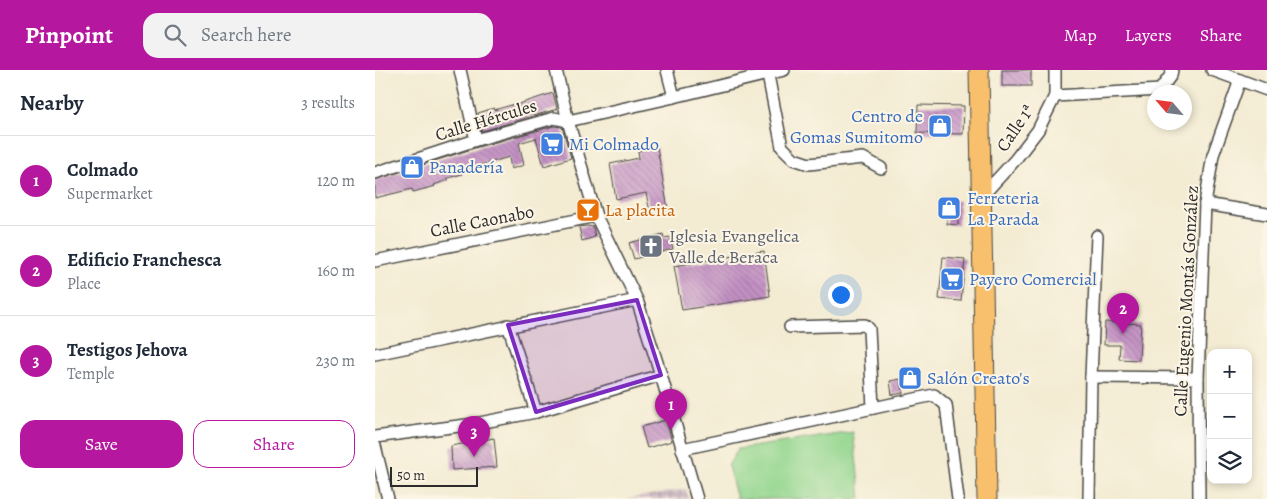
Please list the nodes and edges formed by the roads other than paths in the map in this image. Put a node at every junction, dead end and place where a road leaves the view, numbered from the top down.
1 (460, 70) edge
2 (556, 70) edge
3 (667, 70) edge
4 (784, 70) edge
5 (979, 70) edge
6 (1055, 70) edge
7 (1172, 70) edge
8 (1212, 70) edge
9 (767, 72) edge
10 (1240, 80) junction
11 (1267, 90) edge
12 (1055, 96) junction
13 (674, 97) junction
14 (568, 121) junction
15 (475, 140) junction
16 (881, 168) dead end
17 (375, 173) edge
18 (982, 196) junction
19 (1205, 204) junction
20 (1267, 214) edge
21 (596, 216) junction
22 (1097, 236) dead end
23 (375, 261) edge
24 (637, 300) junction
25 (508, 325) junction
26 (790, 327) dead end
27 (375, 354) edge
28 (661, 374) junction
29 (1091, 377) junction
30 (1198, 378) junction
31 (873, 408) junction
32 (536, 412) junction
33 (375, 436) edge
34 (375, 446) edge
35 (682, 449) junction
36 (388, 499) edge
37 (697, 499) edge
38 (958, 499) edge
39 (987, 499) edge
40 (1089, 499) edge
41 (1199, 499) edge

1 - 15 street
2 - 14 street
3 - 13 street
4 - 9 street, Calle Hércules
5 - 18 main road
6 - 12 street, Calle 1ª
7 - 12 street
8 - 10 street
9 - 13 street, Calle Hércules
9 - 16 street
10 - 11 street
10 - 19 street, Calle Eugenio Montás González
12 - 18 street, Calle 1ª
13 - 14 street, Calle Hércules
14 - 15 street, Calle Hércules
14 - 21 street
15 - 17 street, Calle Hércules
18 - 39 main road
19 - 20 street
19 - 30 street, Calle Eugenio Montás González
21 - 23 street, Calle Caonabo
21 - 24 street
22 - 29 street
24 - 25 street
24 - 28 street
25 - 27 street
25 - 32 street
26 - 31 street
28 - 32 street
28 - 35 street
29 - 30 street
29 - 40 street
30 - 41 street, Calle Eugenio Montás González
31 - 35 street
31 - 38 street
32 - 33 street
34 - 36 street
35 - 37 street

